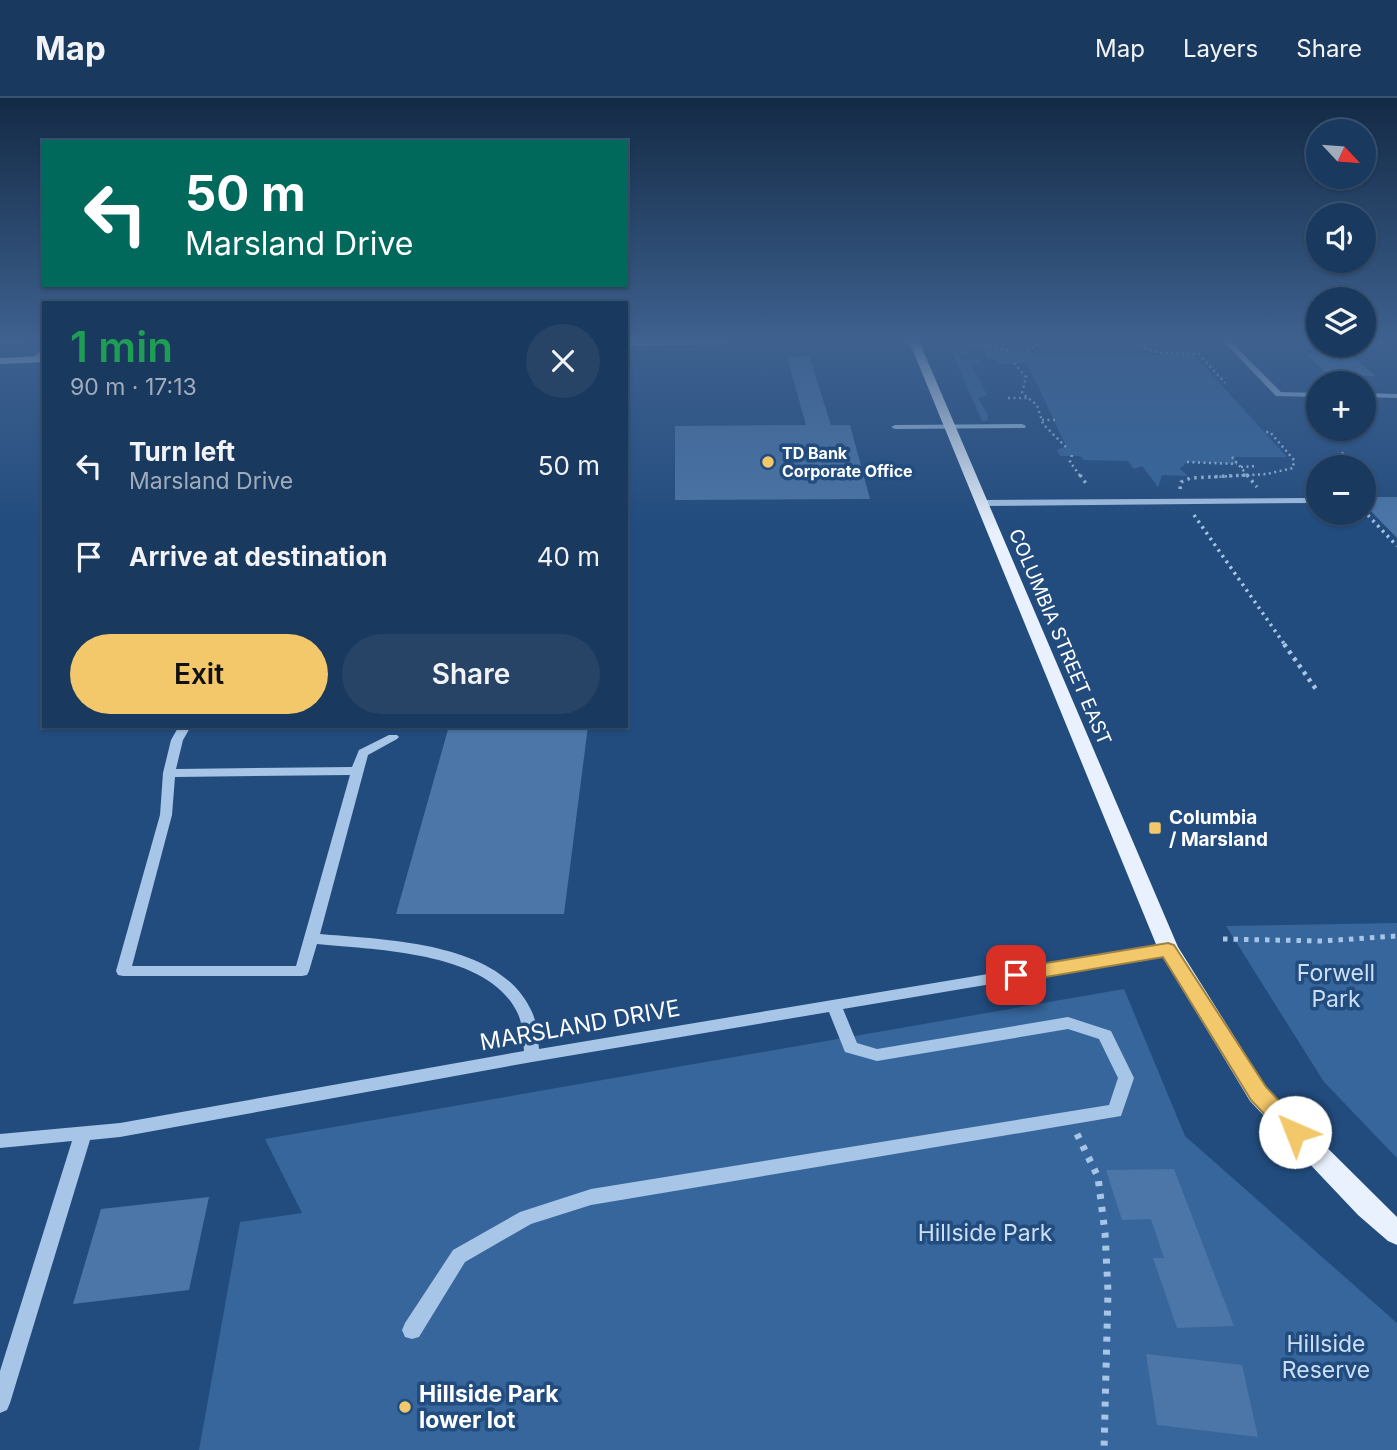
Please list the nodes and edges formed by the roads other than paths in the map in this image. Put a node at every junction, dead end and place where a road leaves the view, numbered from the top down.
1 (940, 404) edge
2 (1022, 426) dead end
3 (895, 427) dead end
4 (950, 427) junction
5 (1306, 501) dead end
6 (981, 503) junction
7 (184, 728) edge
8 (393, 737) dead end
9 (357, 771) junction
10 (169, 773) junction
11 (312, 938) junction
12 (1168, 949) junction
13 (834, 1005) junction
14 (532, 1056) junction
15 (83, 1135) junction
16 (0, 1140) edge
17 (1397, 1233) edge
18 (412, 1331) dead end
19 (0, 1403) edge

1 - 4 main road, COLUMBIA STREET EAST
2 - 4 street
3 - 4 street
4 - 6 main road, COLUMBIA STREET EAST
5 - 6 lane
6 - 12 main road, COLUMBIA STREET EAST
7 - 10 street
8 - 9 street
9 - 10 street
9 - 11 street
10 - 11 street
11 - 14 street
12 - 13 street, MARSLAND DRIVE
12 - 17 main road, COLUMBIA STREET EAST
13 - 14 street, MARSLAND DRIVE
13 - 18 street
14 - 15 street, MARSLAND DRIVE
15 - 16 street, MARSLAND DRIVE
15 - 19 street

